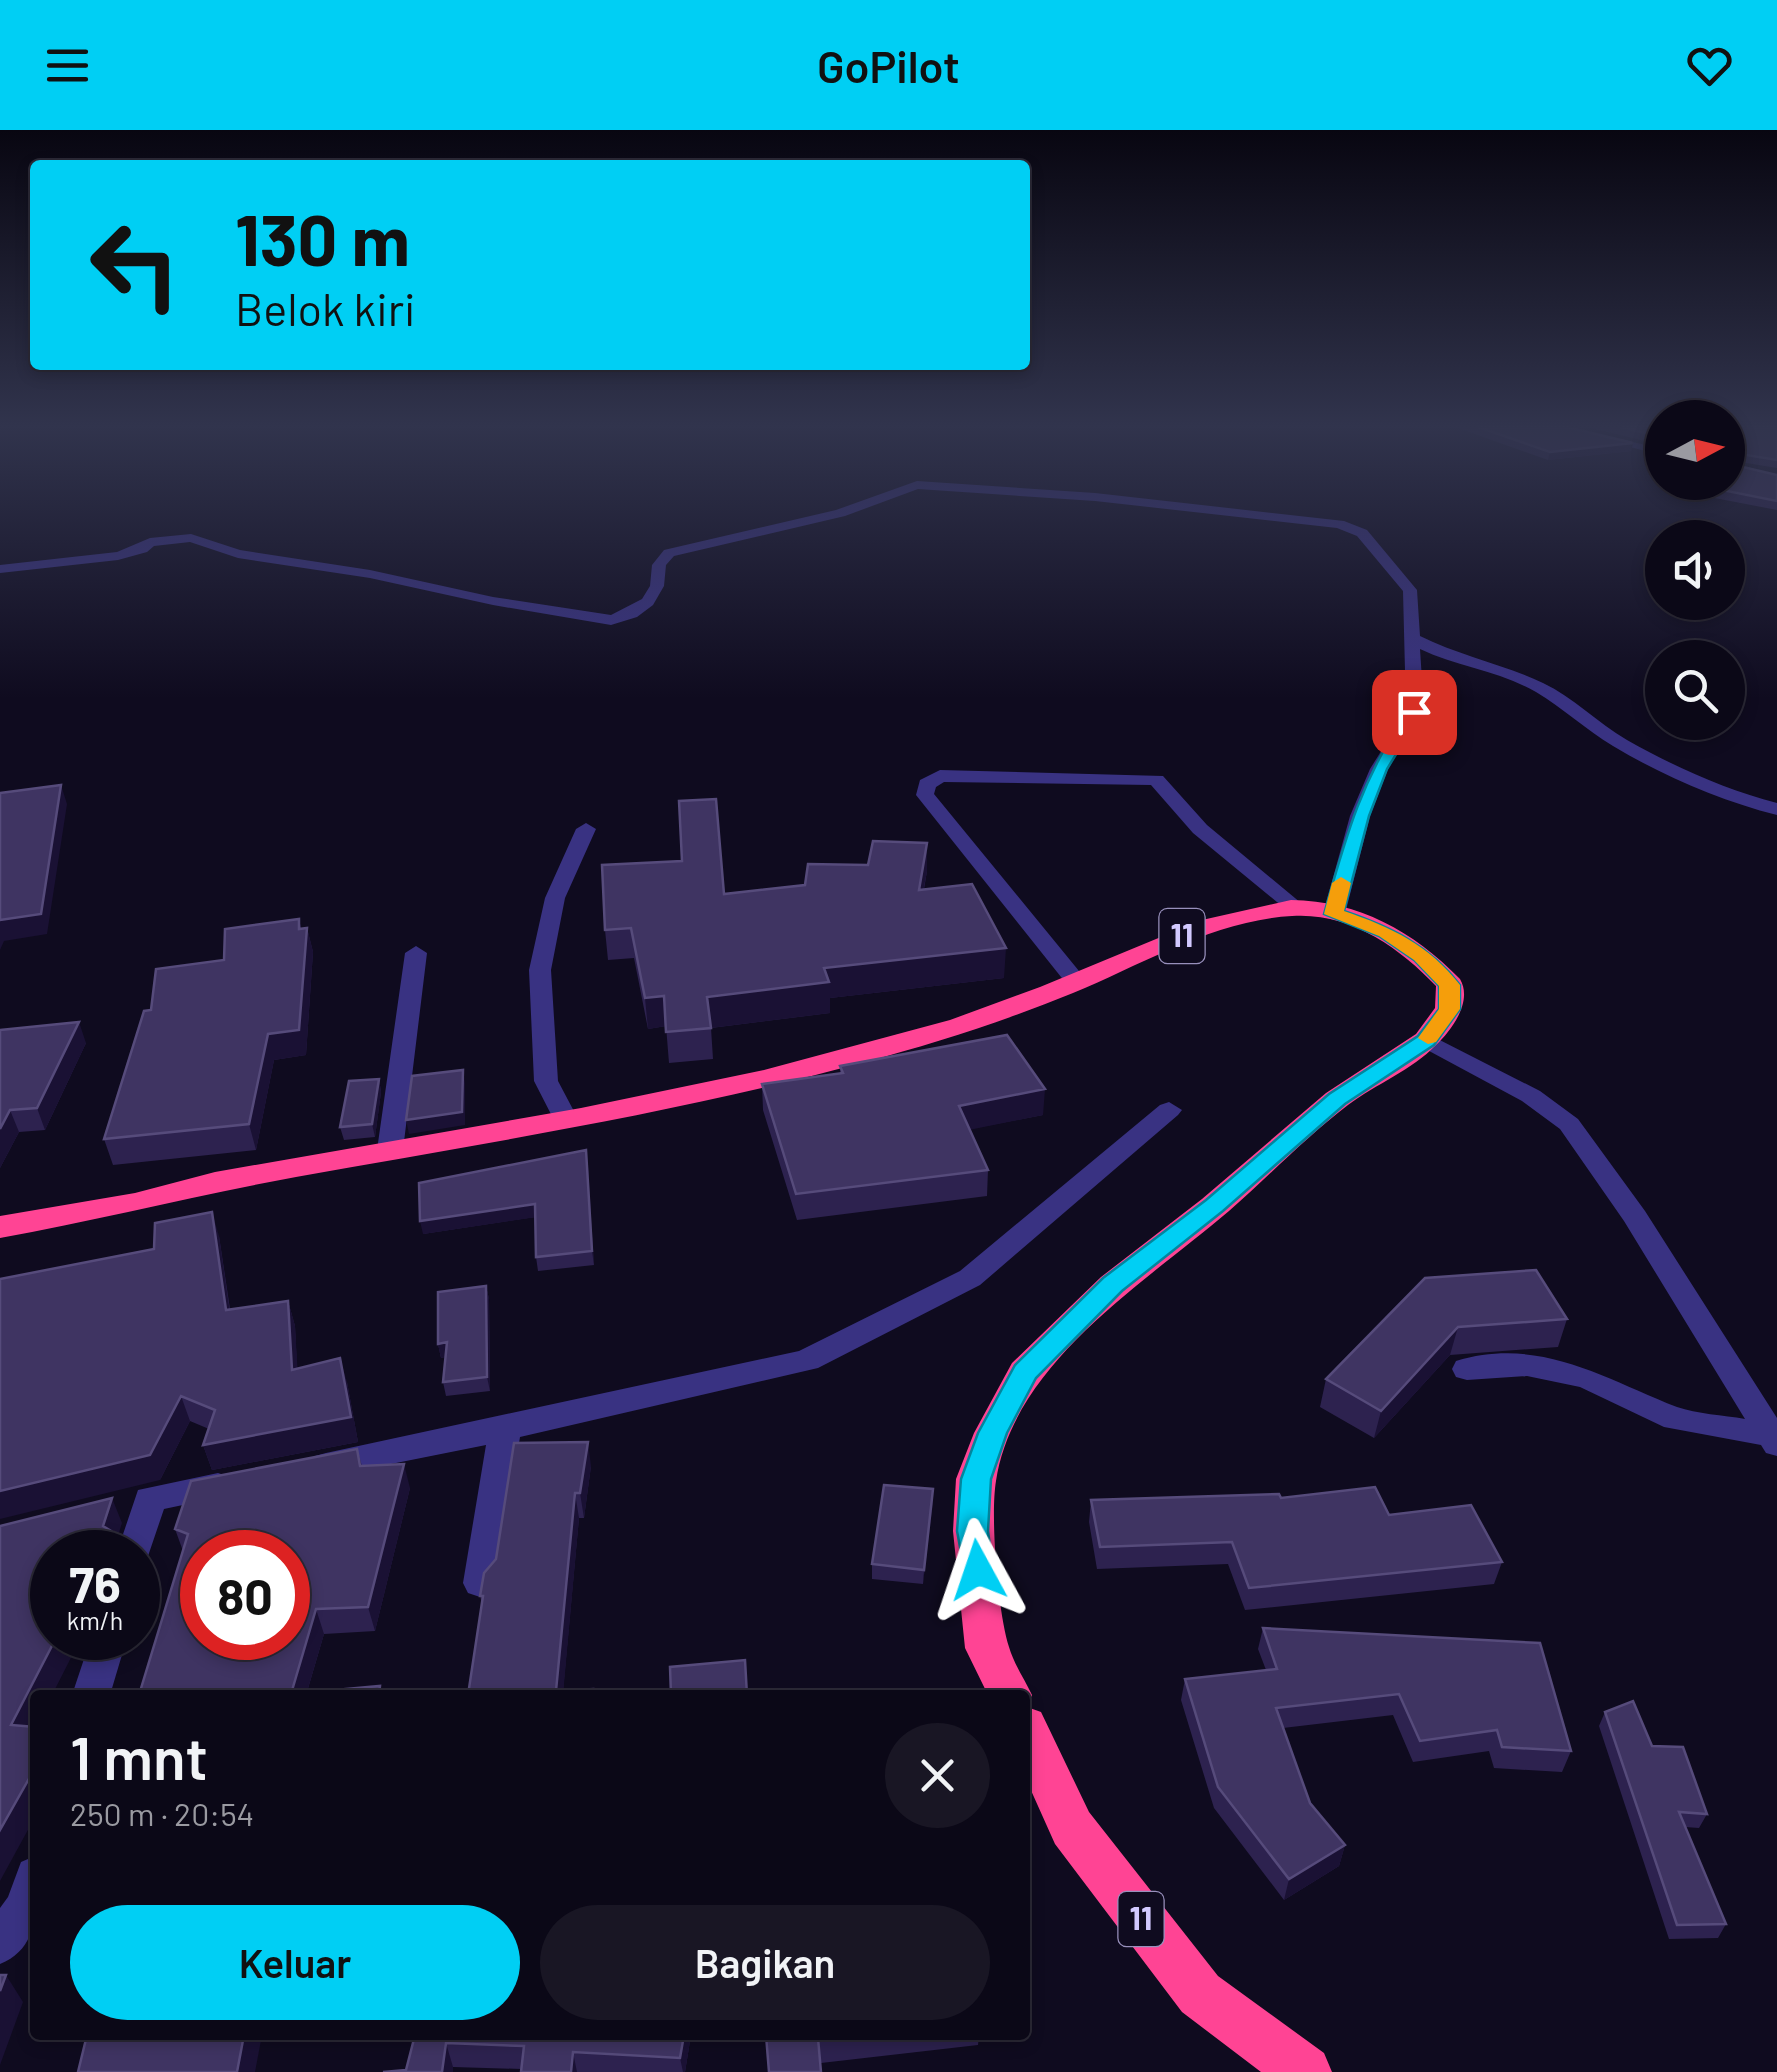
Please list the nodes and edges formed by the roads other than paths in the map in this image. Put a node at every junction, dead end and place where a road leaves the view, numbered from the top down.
1 (820, 518) edge
2 (1282, 518) edge
3 (0, 569) edge
4 (1413, 639) junction
5 (1777, 809) edge
6 (586, 829) dead end
7 (1296, 908) junction
8 (1334, 914) junction
9 (416, 953) dead end
10 (1076, 982) junction
11 (1426, 1040) junction
12 (1169, 1110) dead end
13 (564, 1118) junction
14 (390, 1150) junction
15 (0, 1227) edge
16 (1468, 1369) dead end
17 (505, 1429) junction
18 (1774, 1440) edge
19 (300, 1470) edge
20 (243, 1481) edge
21 (150, 1500) junction
22 (112, 1508) edge
23 (141, 1530) edge
24 (480, 1583) edge
25 (101, 1660) edge
26 (92, 1690) edge
27 (1008, 1690) edge
28 (1030, 1737) edge
29 (30, 1893) edge
30 (0, 1943) edge
31 (1305, 2072) edge

1 - 3 street
2 - 4 street
4 - 5 street
4 - 8 street
6 - 13 street
7 - 8 highway, 11
7 - 10 highway, 11
7 - 10 street
8 - 11 highway, 11
9 - 14 street
10 - 13 highway, 11
11 - 18 street
11 - 27 highway, 11
12 - 17 street
13 - 14 highway, 11
14 - 15 highway, 11
16 - 18 street
17 - 19 street
17 - 24 street
20 - 21 street
21 - 22 street
21 - 23 street
25 - 26 street
28 - 31 highway, 11
29 - 30 street

